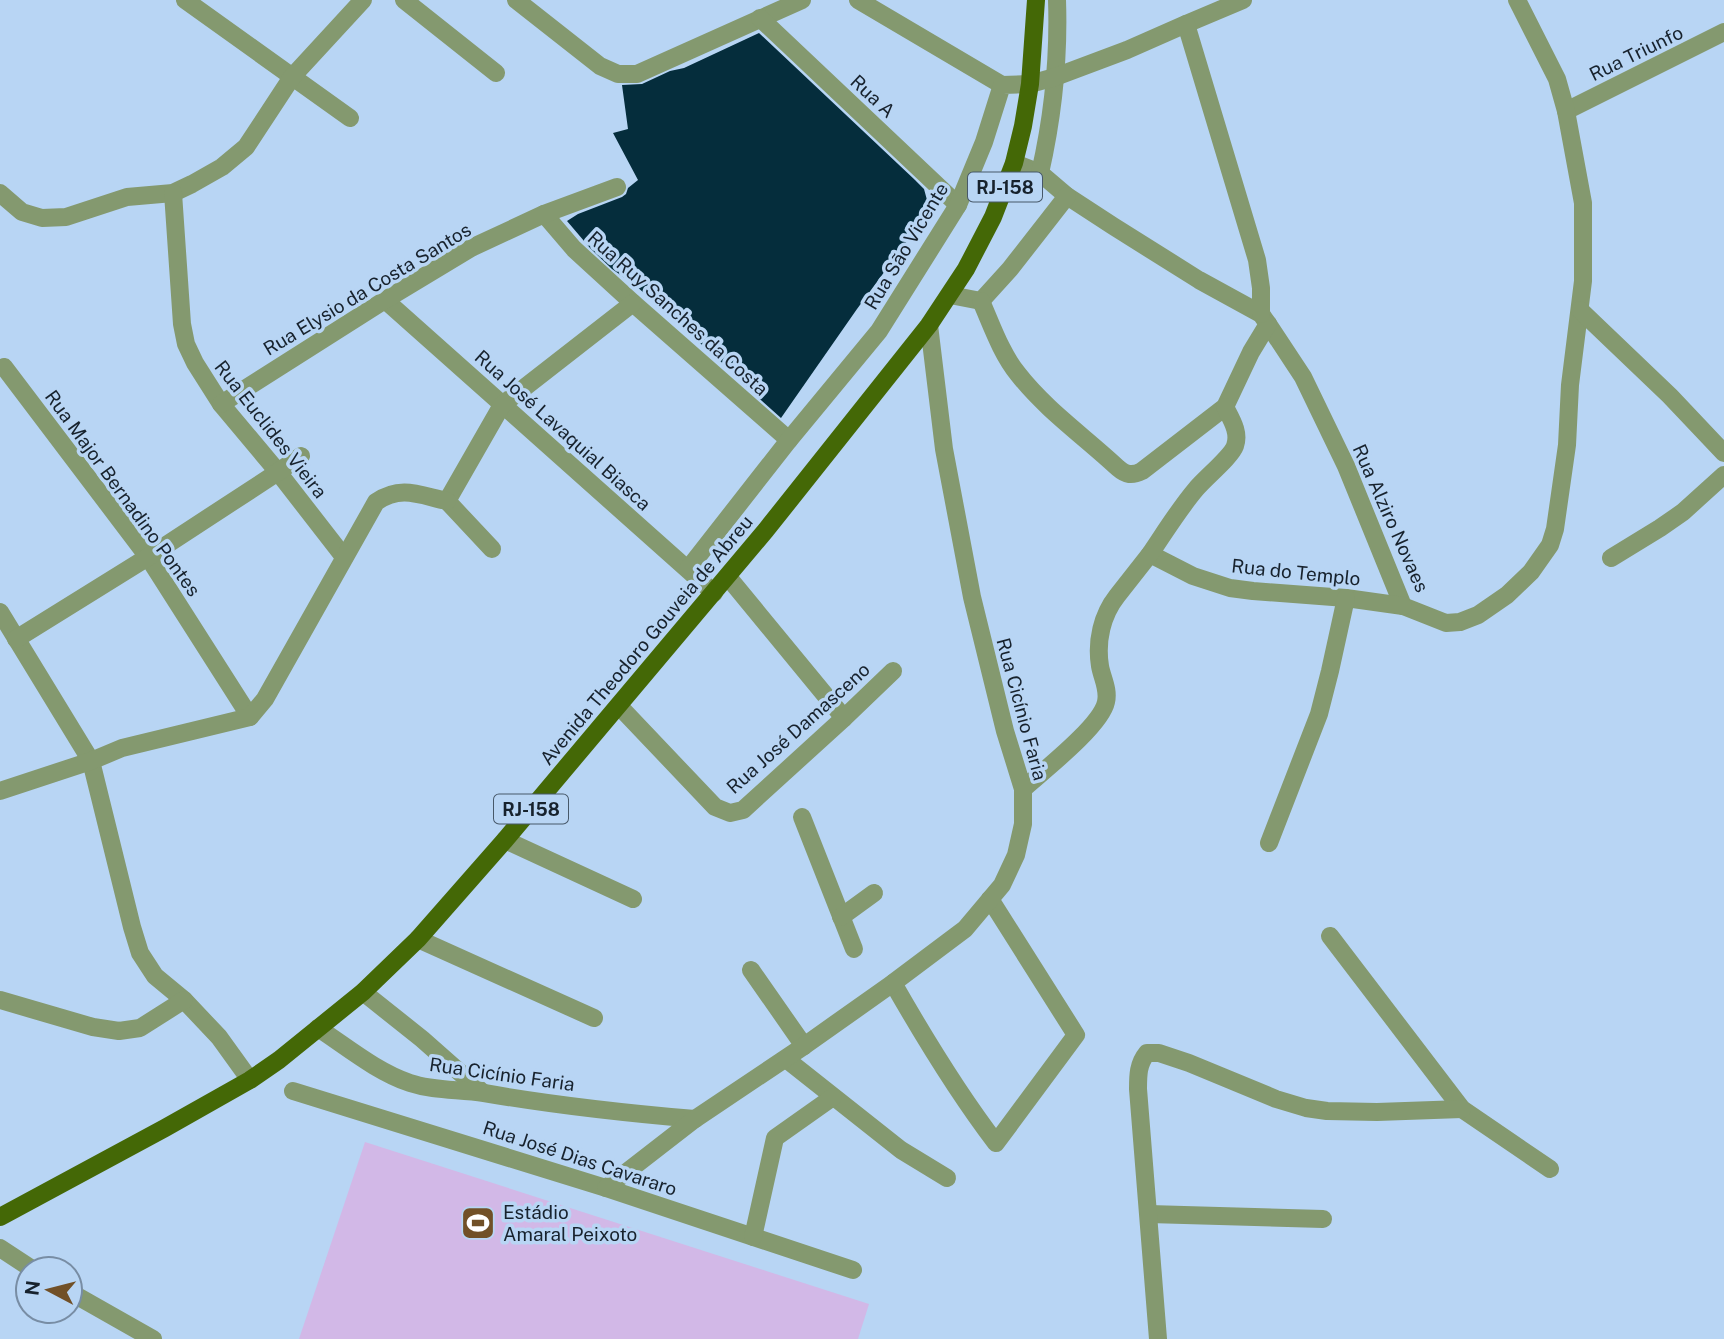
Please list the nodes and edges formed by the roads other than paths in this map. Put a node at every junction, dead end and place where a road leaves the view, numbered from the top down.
1 (185, 0) edge
2 (363, 0) edge
3 (404, 0) edge
4 (516, 0) edge
5 (802, 0) edge
6 (858, 0) edge
7 (1036, 0) edge
8 (1056, 0) edge
9 (1243, 0) edge
10 (1517, 0) edge
11 (760, 18) junction
12 (1186, 24) junction
13 (1724, 33) edge
14 (496, 73) dead end
15 (292, 77) junction
16 (1055, 77) junction
17 (1030, 84) junction
18 (1002, 85) junction
19 (1566, 111) junction
20 (350, 118) dead end
21 (1014, 163) junction
22 (1040, 173) junction
23 (617, 187) dead end
24 (0, 193) edge
25 (173, 193) junction
26 (1067, 196) junction
27 (958, 205) junction
28 (544, 214) junction
29 (950, 295) junction
30 (385, 300) junction
31 (981, 301) junction
32 (633, 303) junction
33 (1580, 310) junction
34 (1264, 319) junction
35 (929, 325) junction
36 (4, 367) dead end
37 (221, 404) junction
38 (502, 405) junction
39 (1225, 407) junction
40 (789, 440) junction
41 (1724, 453) edge
42 (301, 456) dead end
43 (278, 472) junction
44 (1724, 475) edge
45 (447, 501) junction
46 (492, 549) dead end
47 (1150, 554) junction
48 (148, 557) junction
49 (344, 557) junction
50 (1611, 558) dead end
51 (688, 569) junction
52 (727, 577) junction
53 (713, 593) junction
54 (1346, 598) junction
55 (1403, 606) junction
56 (0, 612) edge
57 (16, 639) junction
58 (893, 671) dead end
59 (619, 706) junction
60 (250, 717) junction
61 (844, 718) junction
62 (91, 761) junction
63 (1023, 789) junction
64 (0, 791) edge
65 (802, 817) dead end
66 (505, 840) junction
67 (1269, 843) dead end
68 (874, 893) dead end
69 (633, 899) dead end
70 (990, 899) junction
71 (841, 917) junction
72 (1331, 936) dead end
73 (418, 939) junction
74 (854, 949) dead end
75 (751, 970) dead end
76 (892, 984) junction
77 (363, 992) junction
78 (0, 1000) edge
79 (184, 1000) junction
80 (594, 1018) dead end
81 (318, 1028) junction
82 (804, 1046) junction
83 (786, 1059) junction
84 (250, 1080) junction
85 (293, 1091) dead end
86 (482, 1093) junction
87 (833, 1097) junction
88 (1462, 1109) junction
89 (695, 1119) junction
90 (1550, 1169) dead end
91 (947, 1178) dead end
92 (606, 1188) junction
93 (1149, 1214) junction
94 (0, 1217) edge
95 (1323, 1219) dead end
96 (753, 1237) junction
97 (853, 1270) dead end
98 (84, 1300) edge
99 (153, 1339) edge
100 (1158, 1339) edge

1 - 15 street
2 - 15 street
3 - 14 street
4 - 11 street
5 - 11 street
6 - 18 street
7 - 17 main road, Avenida Theodoro Gouveia de Abreu / RJ-158
8 - 16 street
9 - 12 street
10 - 19 street, Rua Alziro Novaes
11 - 27 street, Rua A
12 - 16 street
12 - 34 street
13 - 19 street, Rua Triunfo
15 - 20 street
15 - 25 street
16 - 17 street
16 - 22 street
17 - 18 street
17 - 21 main road, Avenida Theodoro Gouveia de Abreu / RJ-158
18 - 27 street, Rua São Vicente
19 - 33 street, Rua Alziro Novaes
21 - 22 street, Rua Alziro Novaes
21 - 29 main road, Avenida Theodoro Gouveia de Abreu / RJ-158
22 - 26 street, Rua Alziro Novaes
23 - 28 street, Rua Elysio da Costa Santos
24 - 25 street
25 - 37 street, Rua Euclides Vieira
26 - 31 street
26 - 34 street, Rua Alziro Novaes
27 - 40 street, Rua São Vicente
28 - 30 street, Rua Elysio da Costa Santos
28 - 32 street, Rua Ruy Sanches da Costa
29 - 31 street
29 - 35 main road, Avenida Theodoro Gouveia de Abreu / RJ-158
30 - 37 street, Rua Elysio da Costa Santos
30 - 38 street, Rua José Lavaquial Biasca
31 - 39 street
32 - 38 street
32 - 40 street, Rua Ruy Sanches da Costa
33 - 41 street
33 - 55 street, Rua Alziro Novaes
34 - 39 street
34 - 55 street, Rua Alziro Novaes
35 - 52 main road, Avenida Theodoro Gouveia de Abreu / RJ-158
35 - 63 street, Rua Cicínio Faria
36 - 48 street, Rua Major Bernadino Pontes
37 - 43 street, Rua Euclides Vieira
38 - 45 street
38 - 51 street, Rua José Lavaquial Biasca
39 - 47 street
40 - 51 street, Rua São Vicente
42 - 43 street
43 - 48 street
43 - 49 street, Rua Euclides Vieira
44 - 50 street
45 - 46 street
45 - 49 street
47 - 54 street, Rua do Templo
47 - 63 street
48 - 57 street
48 - 60 street, Rua Major Bernadino Pontes
49 - 60 street
51 - 53 street, Rua José Lavaquial Biasca
52 - 53 main road, Avenida Theodoro Gouveia de Abreu / RJ-158
52 - 61 street
53 - 59 main road, Avenida Theodoro Gouveia de Abreu / RJ-158
54 - 55 street, Rua do Templo
54 - 67 street
56 - 57 street
57 - 62 street
58 - 61 street, Rua José Damasceno
59 - 61 street, Rua José Damasceno
59 - 66 main road, Avenida Theodoro Gouveia de Abreu / RJ-158
60 - 62 street
62 - 64 street
62 - 79 street
63 - 70 street, Rua Cicínio Faria
65 - 71 street
66 - 69 street
66 - 73 main road, Avenida Theodoro Gouveia de Abreu / RJ-158
68 - 71 street
70 - 76 street, Rua Cicínio Faria
70 - 76 street
71 - 74 street
72 - 88 street
73 - 77 main road, Avenida Theodoro Gouveia de Abreu / RJ-158
73 - 80 street
75 - 82 street
76 - 82 street, Rua Cicínio Faria
77 - 81 main road, Avenida Theodoro Gouveia de Abreu / RJ-158
77 - 86 street
78 - 79 street
79 - 84 street
81 - 84 main road, Avenida Theodoro Gouveia de Abreu / RJ-158
81 - 86 street, Rua Cicínio Faria
82 - 83 street, Rua Cicínio Faria
83 - 87 street
83 - 89 street, Rua Cicínio Faria
84 - 94 main road, Avenida Theodoro Gouveia de Abreu / RJ-158
85 - 92 street, Rua José Dias Cavararo
86 - 89 street, Rua Cicínio Faria
87 - 91 street
87 - 96 street
88 - 90 street
88 - 93 street
89 - 92 street, Rua Cicínio Faria
92 - 96 street, Rua José Dias Cavararo
93 - 95 street
93 - 100 street
96 - 97 street, Rua José Dias Cavararo
98 - 99 street

